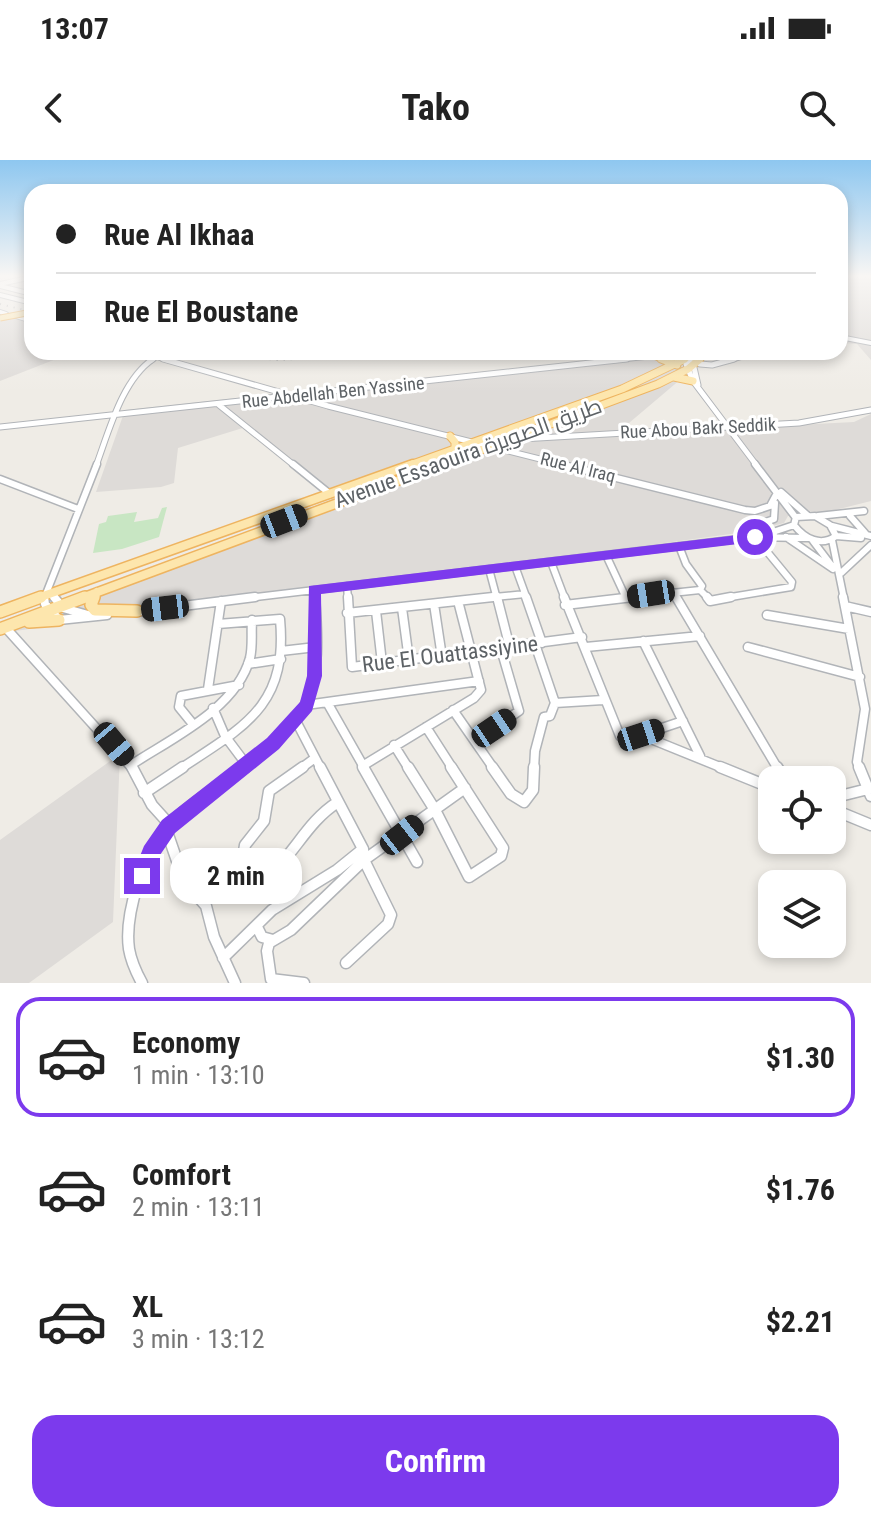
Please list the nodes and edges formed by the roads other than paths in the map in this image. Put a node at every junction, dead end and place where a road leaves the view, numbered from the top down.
1 (2, 316) edge
2 (24, 319) edge
3 (848, 339) edge
4 (871, 343) edge
5 (152, 360) edge
6 (166, 360) edge
7 (618, 360) edge
8 (730, 360) edge
9 (690, 361) edge
10 (674, 377) junction
11 (696, 380) junction
12 (291, 396) junction
13 (219, 405) junction
14 (871, 410) edge
15 (116, 415) junction
16 (728, 426) junction
17 (0, 427) edge
18 (450, 436) junction
19 (475, 441) junction
20 (503, 441) junction
21 (491, 445) junction
22 (455, 449) junction
23 (0, 479) edge
24 (775, 489) junction
25 (330, 494) junction
26 (773, 504) junction
27 (785, 504) junction
28 (78, 509) junction
29 (867, 510) edge
30 (755, 511) junction
31 (811, 516) junction
32 (850, 516) junction
33 (795, 522) junction
34 (760, 524) junction
35 (830, 524) junction
36 (771, 532) junction
37 (758, 536) junction
38 (784, 536) junction
39 (834, 538) junction
40 (810, 539) junction
41 (871, 539) edge
42 (679, 546) junction
43 (606, 555) junction
44 (551, 562) junction
45 (515, 566) junction
46 (489, 569) junction
47 (838, 575) junction
48 (347, 586) junction
49 (314, 590) junction
50 (700, 590) junction
51 (97, 592) junction
52 (673, 592) junction
53 (48, 593) junction
54 (525, 594) junction
55 (497, 598) junction
56 (626, 598) junction
57 (221, 601) junction
58 (458, 601) junction
59 (434, 604) junction
60 (565, 605) junction
61 (60, 606) junction
62 (845, 606) junction
63 (402, 608) junction
64 (49, 610) junction
65 (137, 611) junction
66 (376, 611) junction
67 (0, 612) edge
68 (871, 612) edge
69 (347, 613) junction
70 (767, 615) dead end
71 (100, 616) junction
72 (59, 620) junction
73 (252, 620) junction
74 (17, 623) junction
75 (218, 624) junction
76 (2, 628) edge
77 (849, 629) junction
78 (700, 636) junction
79 (582, 637) junction
80 (643, 641) junction
81 (538, 644) junction
82 (316, 647) junction
83 (586, 647) junction
84 (748, 647) dead end
85 (505, 648) junction
86 (471, 652) junction
87 (281, 655) junction
88 (442, 657) junction
89 (409, 660) junction
90 (382, 663) junction
91 (248, 664) junction
92 (860, 677) junction
93 (479, 681) junction
94 (239, 685) junction
95 (208, 689) junction
96 (603, 700) junction
97 (555, 703) junction
98 (328, 704) junction
99 (306, 705) junction
100 (213, 708) junction
101 (453, 710) junction
102 (296, 721) junction
103 (683, 721) junction
104 (192, 723) junction
105 (426, 727) junction
106 (641, 735) junction
107 (225, 736) junction
108 (475, 741) junction
109 (394, 745) junction
110 (700, 756) junction
111 (315, 758) junction
112 (246, 764) junction
113 (131, 765) junction
114 (364, 765) junction
115 (777, 766) edge
116 (758, 782) edge
117 (868, 786) edge
118 (465, 788) junction
119 (144, 793) junction
120 (846, 793) edge
121 (338, 802) junction
122 (435, 810) junction
123 (846, 815) edge
124 (871, 825) edge
125 (168, 827) junction
126 (402, 835) junction
127 (364, 854) junction
128 (417, 862) dead end
129 (241, 870) dead end
130 (271, 874) dead end
131 (257, 927) junction
132 (273, 940) junction
133 (223, 958) junction
134 (346, 963) dead end
135 (271, 981) edge
136 (142, 983) edge
137 (235, 983) edge
138 (304, 983) edge

1 - 2 street
3 - 4 street
5 - 15 street
6 - 12 street, Rue Al Iraq
7 - 12 street, Rue Abdellah Ben Yassine
8 - 9 street
9 - 10 main road, Avenue Essaouira طريق الصويرة
9 - 11 main road
9 - 11 street
9 - 19 main road, Avenue Essaouira طريق الصويرة
10 - 11 main road
10 - 20 main road, Avenue Essaouira طريق الصويرة
11 - 16 street
12 - 13 street, Rue Abdellah Ben Yassine
12 - 18 street, Rue Al Iraq
13 - 15 street, Rue Abdellah Ben Yassine
13 - 25 street
14 - 16 street, Rue Abou Bakr Seddik
15 - 17 street, Rue Abdellah Ben Yassine
15 - 28 street
16 - 20 street, Rue Abou Bakr Seddik
16 - 24 street
18 - 19 street, Rue Al Iraq
18 - 22 main road
19 - 20 street, Rue Abou Bakr Seddik
19 - 21 street, Rue Al Iraq
19 - 22 main road, Avenue Essaouira طريق الصويرة
20 - 21 main road, Avenue Essaouira طريق الصويرة
21 - 30 street, Rue Al Iraq
21 - 51 main road, Avenue Essaouira طريق الصويرة
22 - 25 main road, Avenue Essaouira طريق الصويرة
23 - 28 street
24 - 26 street
24 - 27 street
24 - 31 street
25 - 53 main road, Avenue Essaouira طريق الصويرة
26 - 27 street
26 - 30 street
26 - 34 street
27 - 33 street
28 - 53 street
29 - 31 street
29 - 32 street
30 - 34 street
31 - 33 street
31 - 35 street
32 - 35 street
32 - 41 street
33 - 36 street
33 - 40 street
34 - 36 street
34 - 37 street
35 - 39 street
35 - 41 street
36 - 37 street
37 - 38 street
37 - 42 street
37 - 50 street
38 - 40 street
38 - 47 street
39 - 40 street
39 - 41 street
39 - 47 street
40 - 47 street
41 - 47 street
42 - 43 street
42 - 50 street
43 - 44 street
43 - 56 street
44 - 45 street
44 - 60 street
45 - 46 street
45 - 54 street
46 - 48 street
46 - 55 street
47 - 62 street
48 - 49 street
48 - 69 street, Rue El Ouattassiyine
49 - 57 street
49 - 82 street
50 - 52 street
51 - 61 main road, Avenue Essaouira طريق الصويرة
51 - 65 main road
52 - 56 street
52 - 78 street
53 - 61 street
53 - 64 street
53 - 67 main road, Avenue Essaouira طريق الصويرة
54 - 55 street
54 - 81 street
55 - 58 street
55 - 85 street
56 - 60 street
57 - 65 street
57 - 75 street
58 - 59 street
58 - 86 street
59 - 63 street
59 - 88 street
60 - 79 street
61 - 64 main road, Avenue Essaouira طريق الصويرة
61 - 71 street
62 - 68 street
62 - 77 street
63 - 66 street
63 - 89 street
64 - 72 street
64 - 74 main road
65 - 71 street
66 - 69 street
66 - 90 street
69 - 90 street, Rue El Ouattassiyine
70 - 77 street
71 - 72 street
72 - 74 main road
73 - 75 street
73 - 87 street
73 - 91 street
74 - 76 main road
75 - 95 street
76 - 113 street
77 - 92 street
78 - 80 street
78 - 115 street
79 - 81 street, Rue El Ouattassiyine
79 - 83 street
80 - 83 street
80 - 103 street
81 - 85 street, Rue El Ouattassiyine
81 - 97 street
82 - 87 street
82 - 99 street
83 - 96 street
84 - 92 street
85 - 86 street, Rue El Ouattassiyine
85 - 108 street
86 - 88 street, Rue El Ouattassiyine
86 - 93 street
87 - 91 street
87 - 107 street
88 - 89 street, Rue El Ouattassiyine
89 - 90 street, Rue El Ouattassiyine
91 - 94 street
92 - 117 street
93 - 98 street
93 - 101 street
94 - 95 street
94 - 100 street
95 - 104 street
96 - 97 street
96 - 106 street
97 - 108 street
98 - 99 street
98 - 114 street
99 - 102 street
100 - 104 street
100 - 107 street
101 - 105 street
101 - 108 street
102 - 111 street
102 - 112 street
103 - 106 street
103 - 110 street
104 - 113 street
105 - 109 street
105 - 118 street
106 - 110 street
107 - 112 street
107 - 119 street
109 - 114 street
109 - 122 street
110 - 116 street
111 - 121 street
111 - 129 street
112 - 125 street
113 - 119 street
114 - 126 street
117 - 120 street
118 - 122 street
118 - 122 street
119 - 125 street
121 - 127 street
121 - 130 street
122 - 126 street
123 - 124 street
125 - 133 street
125 - 136 street
126 - 127 street
126 - 128 street
127 - 131 street
127 - 132 street
127 - 134 street
131 - 132 street
131 - 133 street
132 - 135 street
133 - 137 street
135 - 138 street

